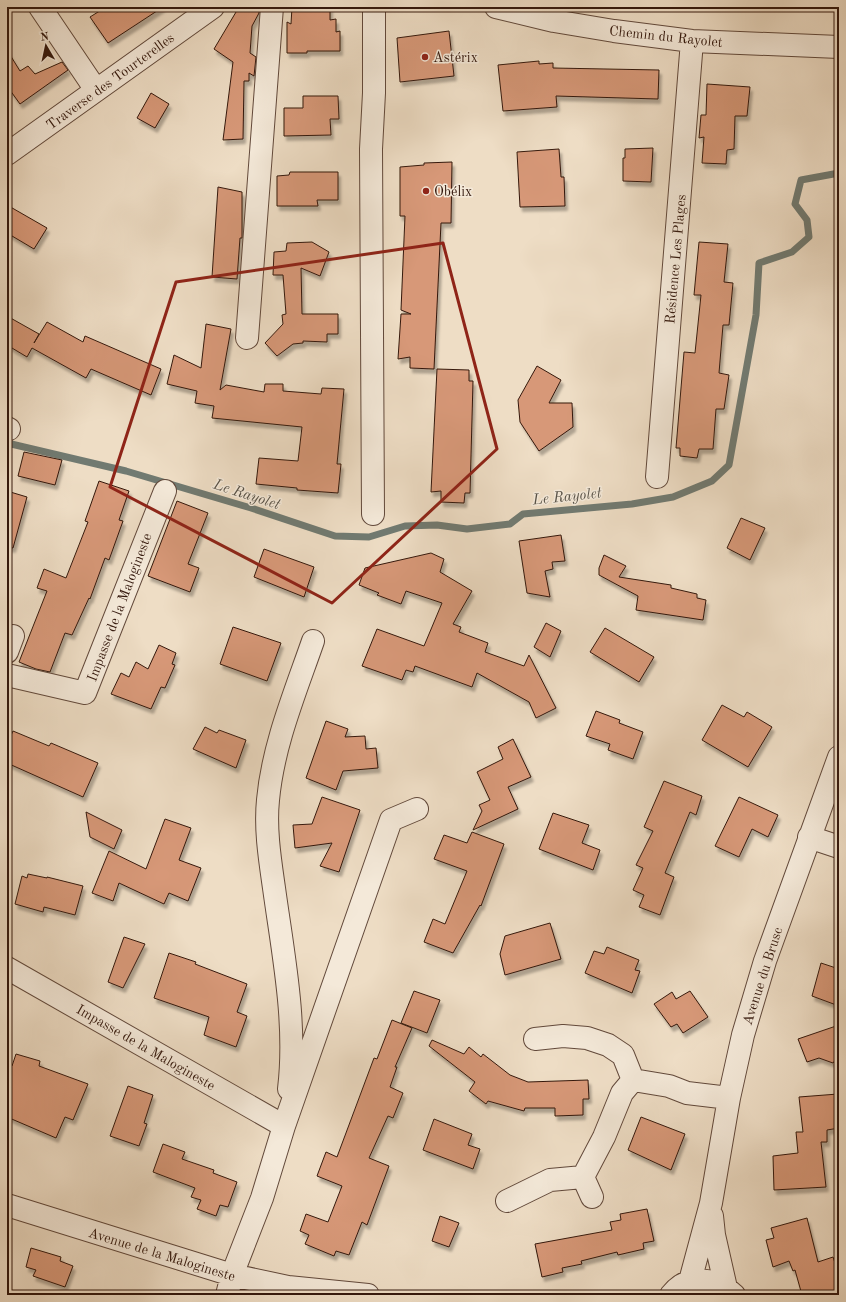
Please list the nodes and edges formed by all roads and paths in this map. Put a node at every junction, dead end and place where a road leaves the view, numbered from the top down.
1 (40, 7) edge
2 (213, 7) edge
3 (272, 7) edge
4 (374, 7) edge
5 (496, 7) edge
6 (692, 41) junction
7 (839, 47) edge
8 (96, 90) junction
9 (7, 154) edge
10 (247, 338) dead end
11 (657, 477) dead end
12 (165, 491) dead end
13 (373, 514) dead end
14 (314, 641) dead end
15 (7, 675) edge
16 (839, 757) edge
17 (417, 808) dead end
18 (809, 837) junction
19 (839, 847) edge
20 (7, 968) edge
21 (535, 1039) dead end
22 (633, 1080) junction
23 (729, 1098) junction
24 (284, 1126) junction
25 (583, 1177) junction
26 (592, 1197) dead end
27 (507, 1201) dead end
28 (711, 1203) junction
29 (7, 1205) edge
30 (690, 1281) junction
31 (230, 1285) edge
32 (730, 1291) edge
33 (368, 1295) edge
34 (671, 1295) edge

1 - 8 street
2 - 8 street, Traverse des Tourterelles
3 - 10 street
4 - 13 street
5 - 6 street, Chemin du Rayolet
6 - 7 street, Chemin du Rayolet
6 - 11 street, Résidence Les Plages
8 - 9 street, Traverse des Tourterelles
12 - 15 street, Impasse de la Malogineste
14 - 24 street
16 - 18 street, Avenue du Brusc
17 - 24 street
18 - 19 street
18 - 23 street, Avenue du Brusc
20 - 24 street, Impasse de la Malogineste
21 - 22 street
22 - 23 street
22 - 25 street
23 - 28 street, Avenue du Brusc
24 - 31 street
25 - 26 street
25 - 27 street
28 - 30 street, Avenue du Brusc
28 - 32 street, Avenue du Brusc
29 - 31 street, Avenue de la Malogineste
30 - 32 street
30 - 34 street
31 - 33 street, Avenue de la Malogineste

